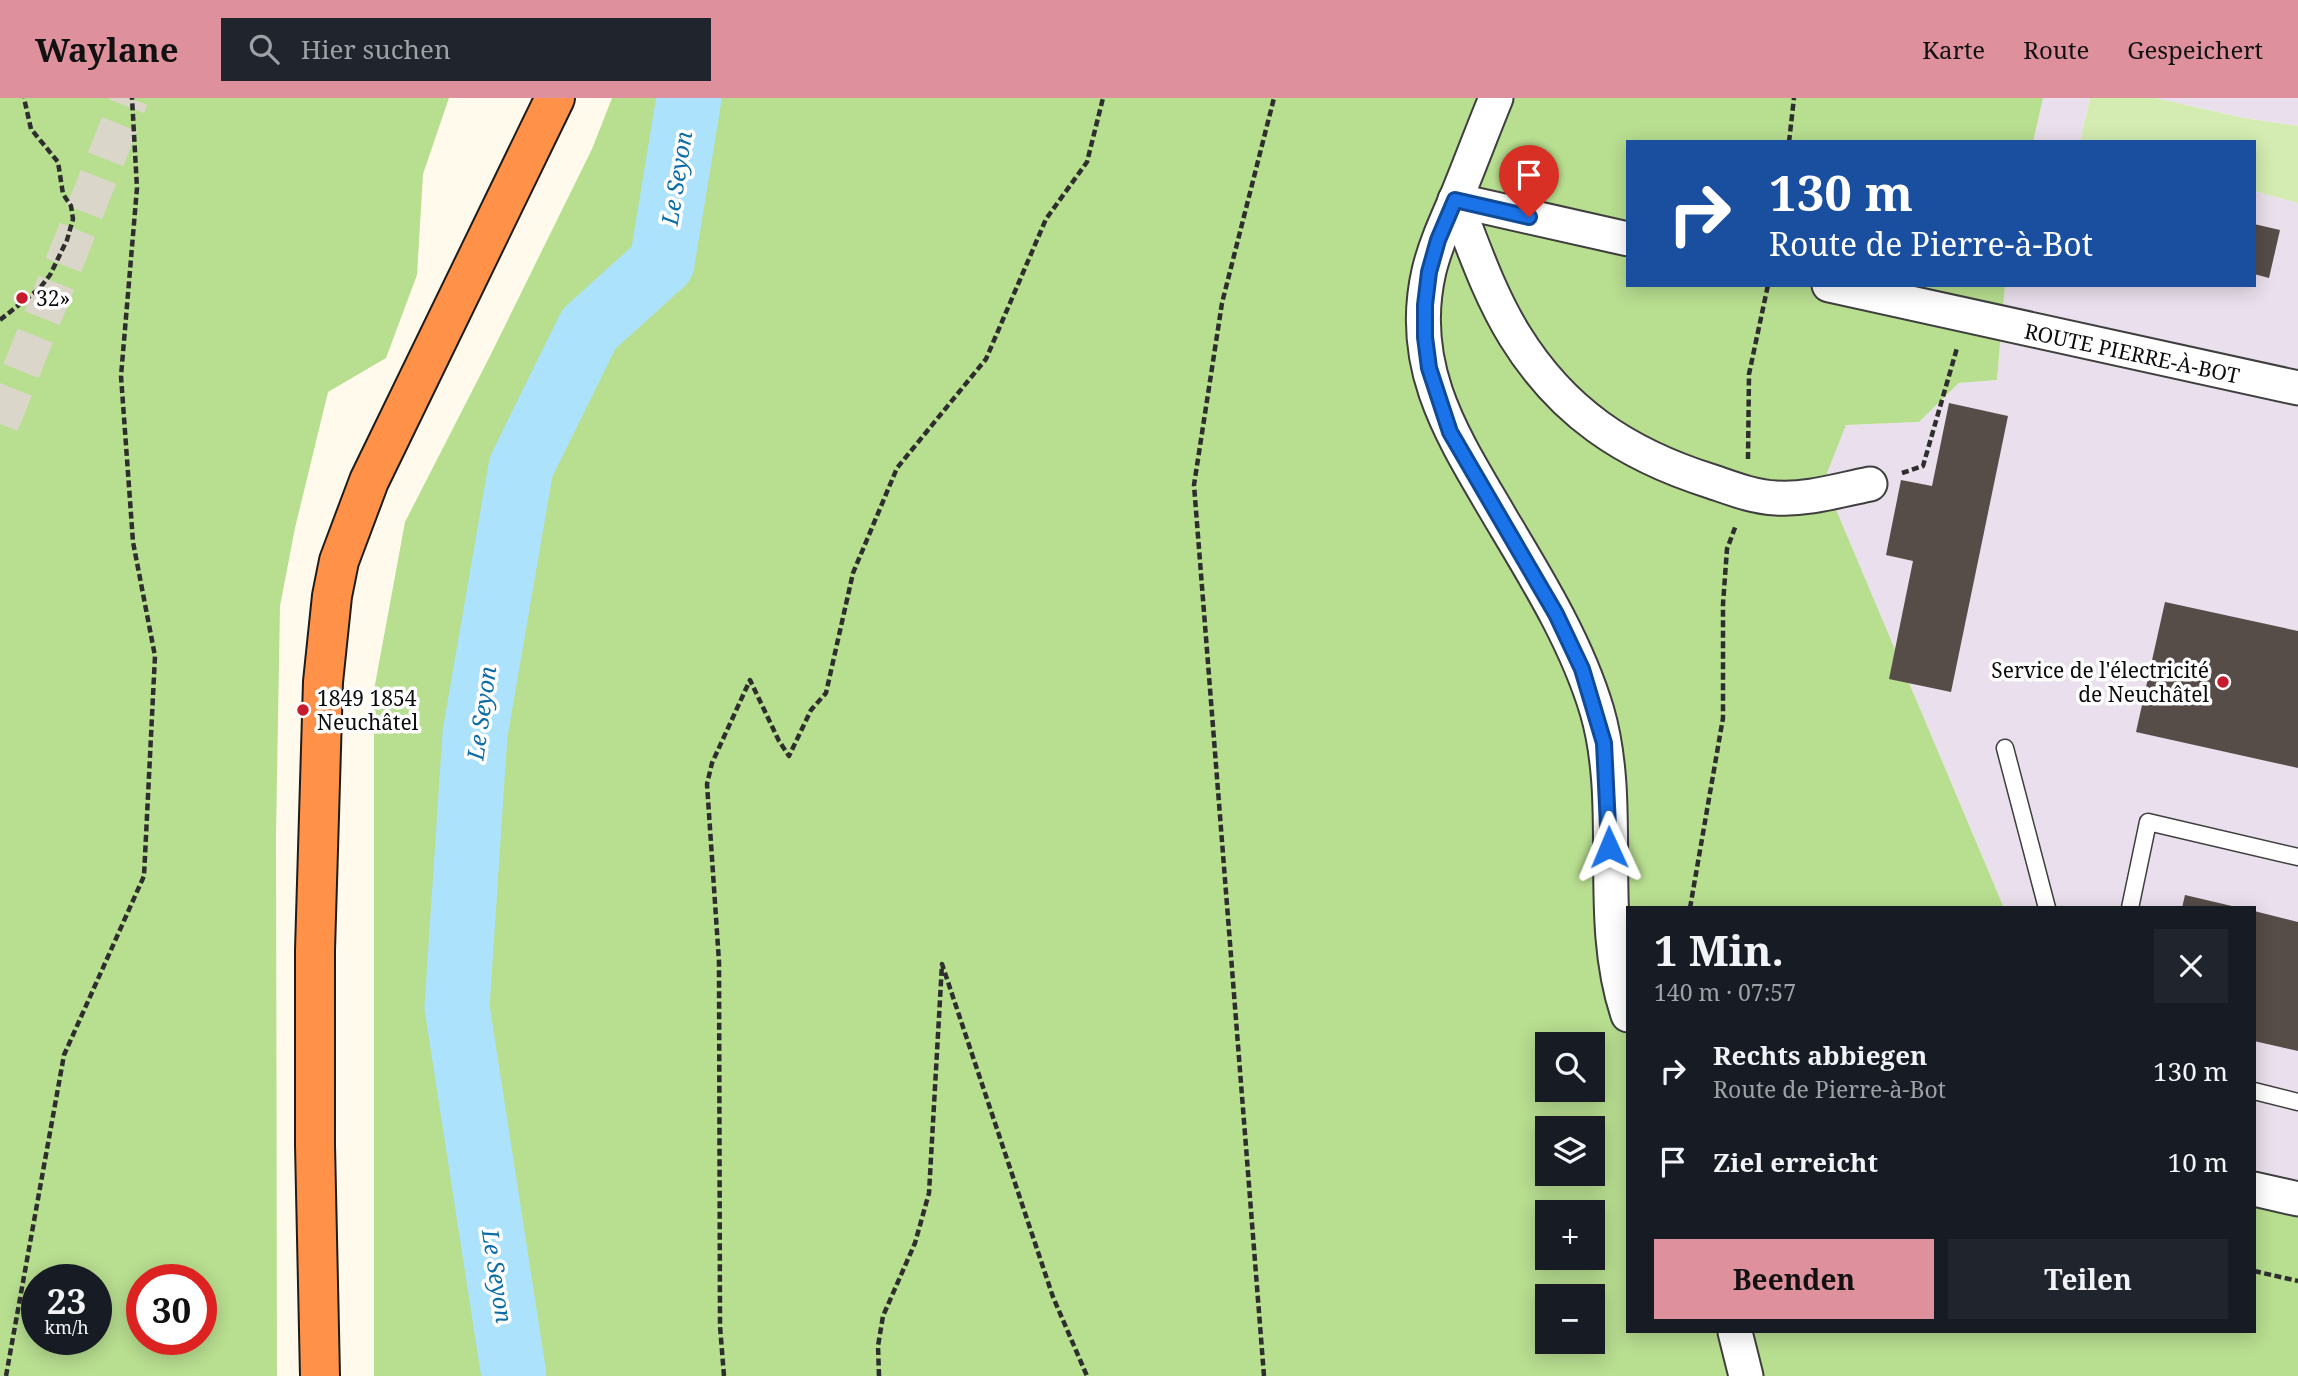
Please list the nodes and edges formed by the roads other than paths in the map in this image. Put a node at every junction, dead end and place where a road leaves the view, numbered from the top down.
1 (555, 98) edge
2 (1496, 98) edge
3 (1455, 200) junction
4 (1626, 239) edge
5 (1838, 287) edge
6 (2298, 388) edge
7 (1870, 484) road end
8 (2005, 748) dead end
9 (2298, 857) edge
10 (2045, 906) edge
11 (2130, 906) edge
12 (1626, 1006) edge
13 (2256, 1091) edge
14 (2298, 1101) edge
15 (2256, 1189) edge
16 (2298, 1199) edge
17 (1735, 1333) edge
18 (320, 1376) edge
19 (1746, 1376) edge

1 - 18 highway
2 - 3 street
3 - 4 street
3 - 7 street
3 - 12 street
5 - 6 street, ROUTE PIERRE-À-BOT
8 - 10 lane
9 - 11 lane
13 - 14 lane
15 - 16 street
17 - 19 street

